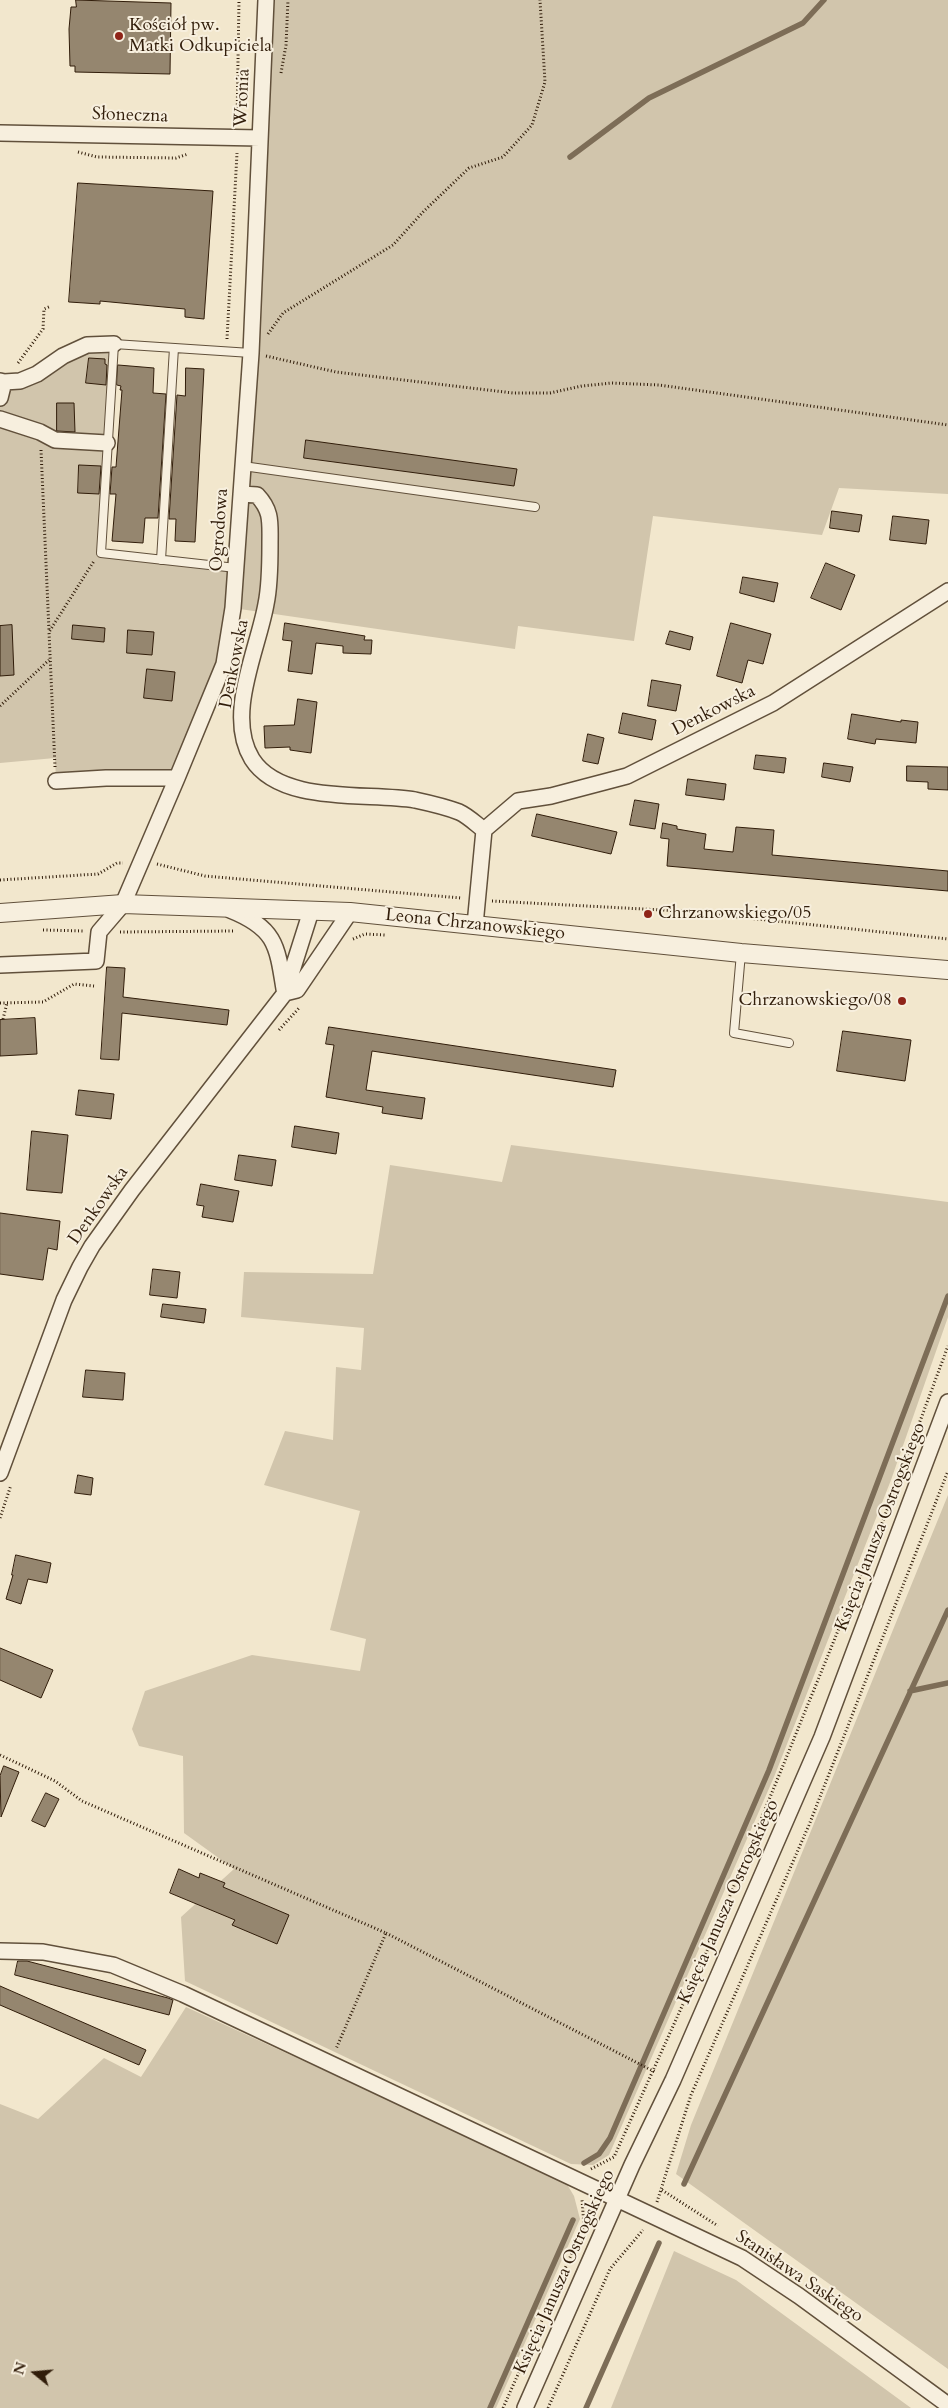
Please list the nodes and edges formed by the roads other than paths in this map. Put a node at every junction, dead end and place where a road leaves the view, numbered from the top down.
1 (266, 0) edge
2 (0, 133) edge
3 (260, 138) junction
4 (114, 344) junction
5 (174, 348) junction
6 (251, 353) junction
7 (2, 381) edge
8 (0, 398) edge
9 (0, 419) edge
10 (107, 443) junction
11 (242, 466) junction
12 (241, 494) junction
13 (535, 507) dead end
14 (161, 560) junction
15 (236, 568) junction
16 (948, 591) edge
17 (178, 778) junction
18 (56, 781) road end
19 (484, 830) junction
20 (122, 904) junction
21 (221, 906) junction
22 (311, 911) junction
23 (350, 912) junction
24 (0, 913) edge
25 (475, 924) junction
26 (741, 953) junction
27 (0, 966) edge
28 (948, 970) edge
29 (285, 993) junction
30 (789, 1043) dead end
31 (948, 1402) edge
32 (7, 1474) edge
33 (0, 1951) edge
34 (618, 2199) junction
35 (948, 2405) edge
36 (525, 2408) edge

1 - 3 street, Wronia
2 - 3 street, Słoneczna
3 - 6 street, Ogrodowa
4 - 5 lane
4 - 7 street
4 - 10 lane
5 - 6 lane
5 - 14 lane
6 - 11 street, Ogrodowa
7 - 8 street
9 - 10 street
10 - 14 lane
11 - 12 street, Ogrodowa
11 - 13 lane
12 - 15 street, Ogrodowa
12 - 19 street, Denkowska
14 - 15 lane
15 - 17 street, Ogrodowa
16 - 19 street, Denkowska
17 - 18 street
17 - 20 street, Ogrodowa
19 - 25 street
20 - 21 street, Leona Chrzanowskiego
20 - 24 street, Leona Chrzanowskiego
20 - 27 street, Ogrodowa
21 - 22 street, Leona Chrzanowskiego
21 - 29 street
22 - 23 street, Leona Chrzanowskiego
22 - 29 street, Denkowska
23 - 25 street, Leona Chrzanowskiego
23 - 29 street, Denkowska
25 - 26 street, Leona Chrzanowskiego
26 - 28 street, Leona Chrzanowskiego
26 - 30 lane
29 - 32 street, Denkowska
31 - 34 street, Księcia Janusza Ostrogskiego
33 - 34 street, Stanisława Saskiego
34 - 35 street, Stanisława Saskiego
34 - 36 street, Księcia Janusza Ostrogskiego

